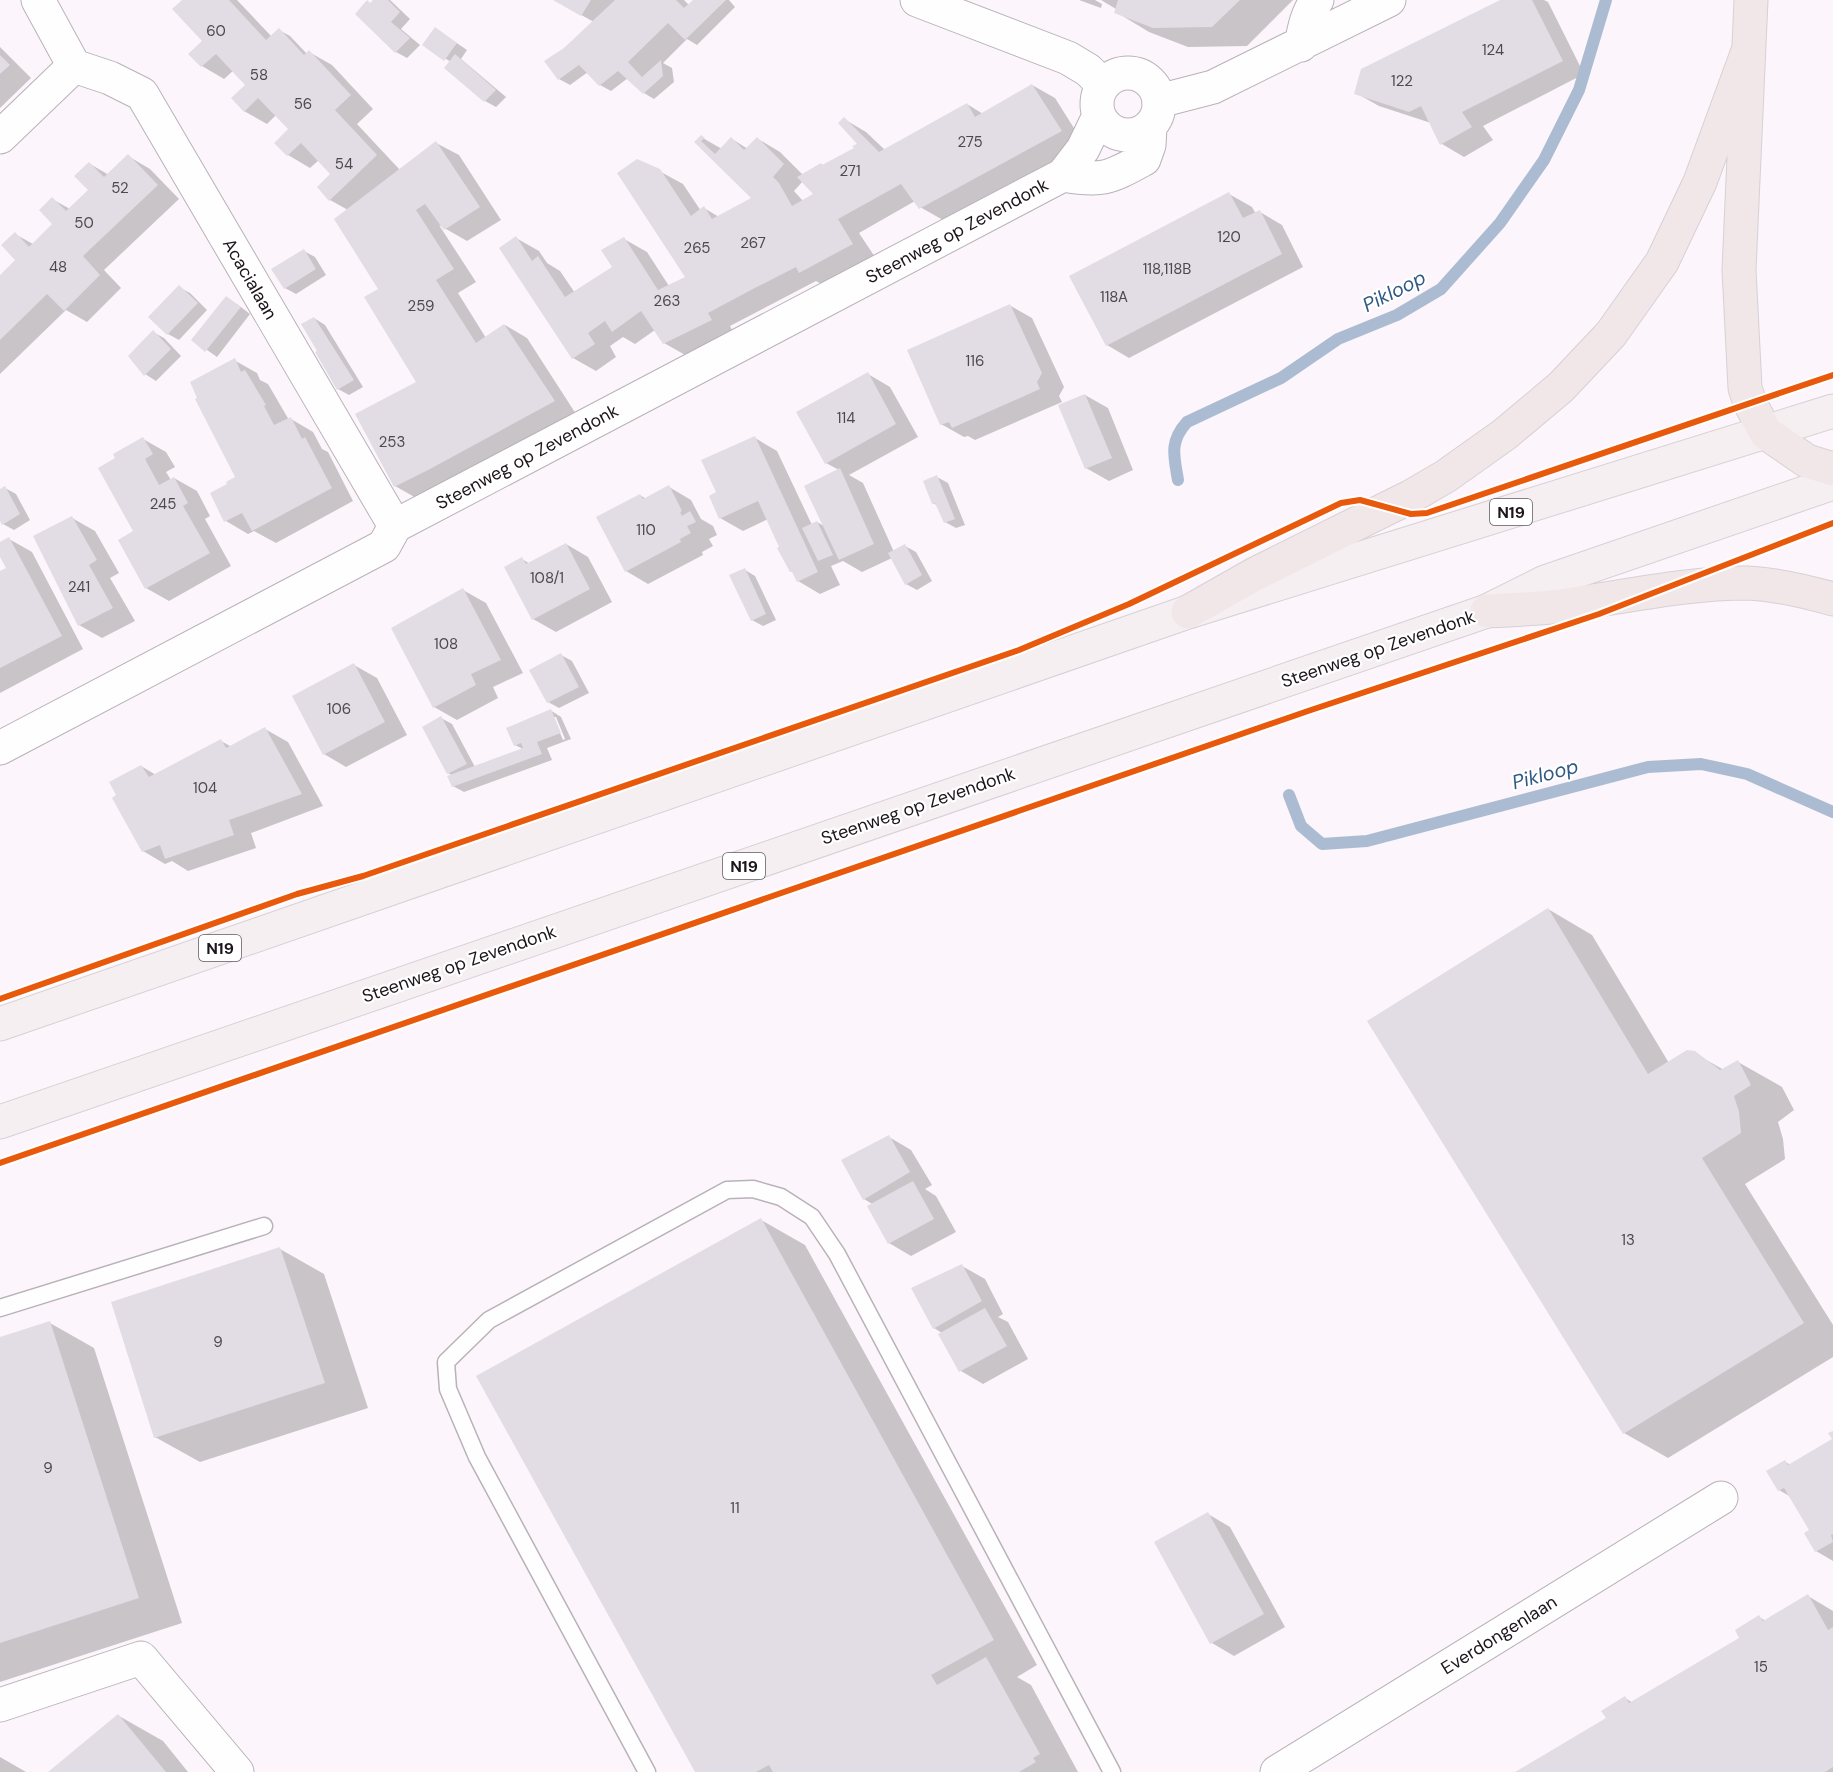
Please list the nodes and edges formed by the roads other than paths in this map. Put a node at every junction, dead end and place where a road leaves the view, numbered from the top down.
1 (38, 0) edge
2 (918, 0) edge
3 (1317, 0) edge
4 (1389, 0) edge
5 (1751, 0) edge
6 (1301, 45) junction
7 (1748, 51) junction
8 (74, 66) junction
9 (1101, 100) junction
10 (1154, 114) junction
11 (0, 137) edge
12 (1063, 175) junction
13 (1833, 411) edge
14 (1766, 433) junction
15 (1833, 469) edge
16 (1833, 483) edge
17 (395, 526) junction
18 (1833, 599) edge
19 (1487, 611) junction
20 (1188, 612) junction
21 (0, 748) edge
22 (0, 1024) edge
23 (0, 1122) edge
24 (264, 1226) dead end
25 (0, 1308) edge
26 (1721, 1498) dead end
27 (0, 1705) edge
28 (237, 1772) edge
29 (647, 1772) edge
30 (1112, 1772) edge
31 (1277, 1772) edge

1 - 8 street
2 - 9 street
3 - 6 street
4 - 6 street
5 - 7 highway
6 - 10 street
7 - 14 highway
7 - 20 highway
8 - 11 street
8 - 17 street, Acacialaan
9 - 10 street
9 - 10 street
9 - 12 street, Steenweg op Zevendonk
10 - 12 street, Steenweg op Zevendonk
12 - 17 street, Steenweg op Zevendonk
13 - 14 main road, N19
14 - 15 highway
14 - 20 main road, N19
16 - 19 main road, Steenweg op Zevendonk / N19
17 - 21 street, Steenweg op Zevendonk
18 - 19 highway
19 - 23 main road, Steenweg op Zevendonk / N19
20 - 22 main road, N19
24 - 25 lane
26 - 31 street, Everdongenlaan
27 - 28 street
29 - 30 lane

